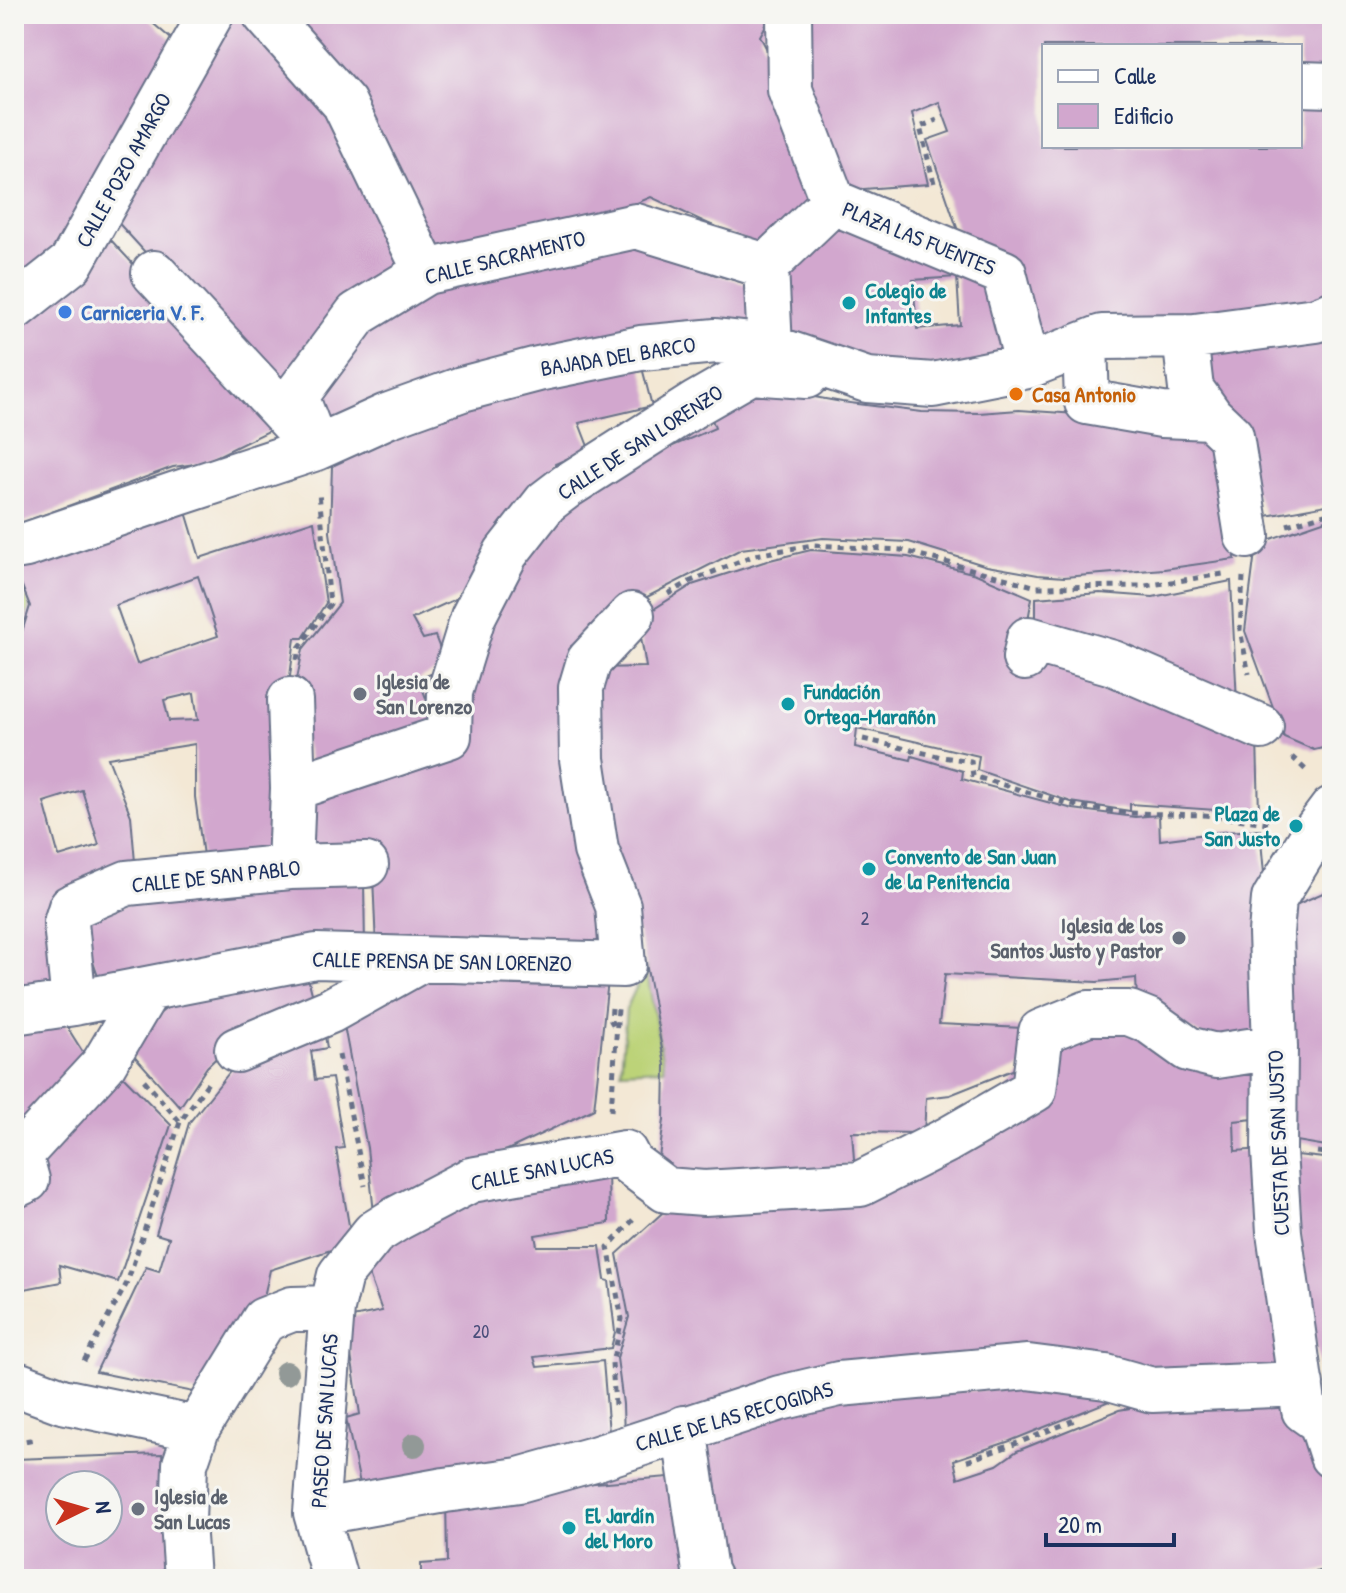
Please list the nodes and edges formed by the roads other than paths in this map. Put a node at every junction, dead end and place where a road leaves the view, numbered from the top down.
1 (211, 14) edge
2 (265, 14) edge
3 (789, 14) edge
4 (1302, 84) edge
5 (1332, 85) edge
6 (833, 202) junction
7 (766, 266) junction
8 (426, 272) junction
9 (154, 273) dead end
10 (14, 308) edge
11 (1332, 314) edge
12 (1185, 337) junction
13 (1085, 344) junction
14 (770, 347) junction
15 (1028, 366) junction
16 (867, 380) junction
17 (1211, 417) junction
18 (316, 448) junction
19 (14, 547) edge
20 (1240, 560) road end
21 (632, 615) road end
22 (1025, 658) dead end
23 (290, 700) road end
24 (1261, 727) road end
25 (293, 788) junction
26 (1320, 805) edge
27 (366, 865) dead end
28 (290, 867) junction
29 (423, 959) junction
30 (148, 989) junction
31 (74, 1003) junction
32 (14, 1012) edge
33 (1275, 1047) junction
34 (237, 1050) road end
35 (14, 1186) edge
36 (332, 1308) junction
37 (14, 1383) edge
38 (1301, 1384) junction
39 (684, 1428) junction
40 (197, 1429) junction
41 (1332, 1456) edge
42 (316, 1513) junction
43 (187, 1579) edge
44 (335, 1579) edge
45 (709, 1579) edge

1 - 10 street, CALLE POZO AMARGO
2 - 8 street
3 - 6 street
4 - 5 street
6 - 7 street
6 - 15 street, PLAZA LAS FUENTES
7 - 8 street, CALLE SACRAMENTO
7 - 14 street
8 - 18 street, CALLE SACRAMENTO
9 - 18 street
11 - 12 street, BAJADA DEL BARCO
12 - 13 street, BAJADA DEL BARCO
12 - 17 street
13 - 15 street, BAJADA DEL BARCO
13 - 17 street
14 - 16 street, BAJADA DEL BARCO
14 - 18 street, BAJADA DEL BARCO
15 - 16 street, BAJADA DEL BARCO
16 - 25 street, CALLE DE SAN LORENZO
17 - 20 street
18 - 19 street, BAJADA DEL BARCO
21 - 29 street, CALLE PRENSA DE SAN LORENZO
22 - 24 street
23 - 25 street
25 - 28 street
26 - 33 street, CUESTA DE SAN JUSTO
27 - 28 street, CALLE DE SAN PABLO
28 - 31 street, CALLE DE SAN PABLO
29 - 30 street, CALLE PRENSA DE SAN LORENZO
29 - 34 street
30 - 31 street, CALLE PRENSA DE SAN LORENZO
30 - 35 street
31 - 32 street
33 - 36 street, CALLE SAN LUCAS
33 - 38 street, CUESTA DE SAN JUSTO
36 - 40 street
36 - 42 street, PASEO DE SAN LUCAS
37 - 40 street
38 - 39 street, CALLE DE LAS RECOGIDAS
38 - 41 street, CUESTA DE SAN JUSTO
39 - 42 street, CALLE DE LAS RECOGIDAS
39 - 45 street
40 - 43 street
42 - 44 street, PASEO DE SAN LUCAS

